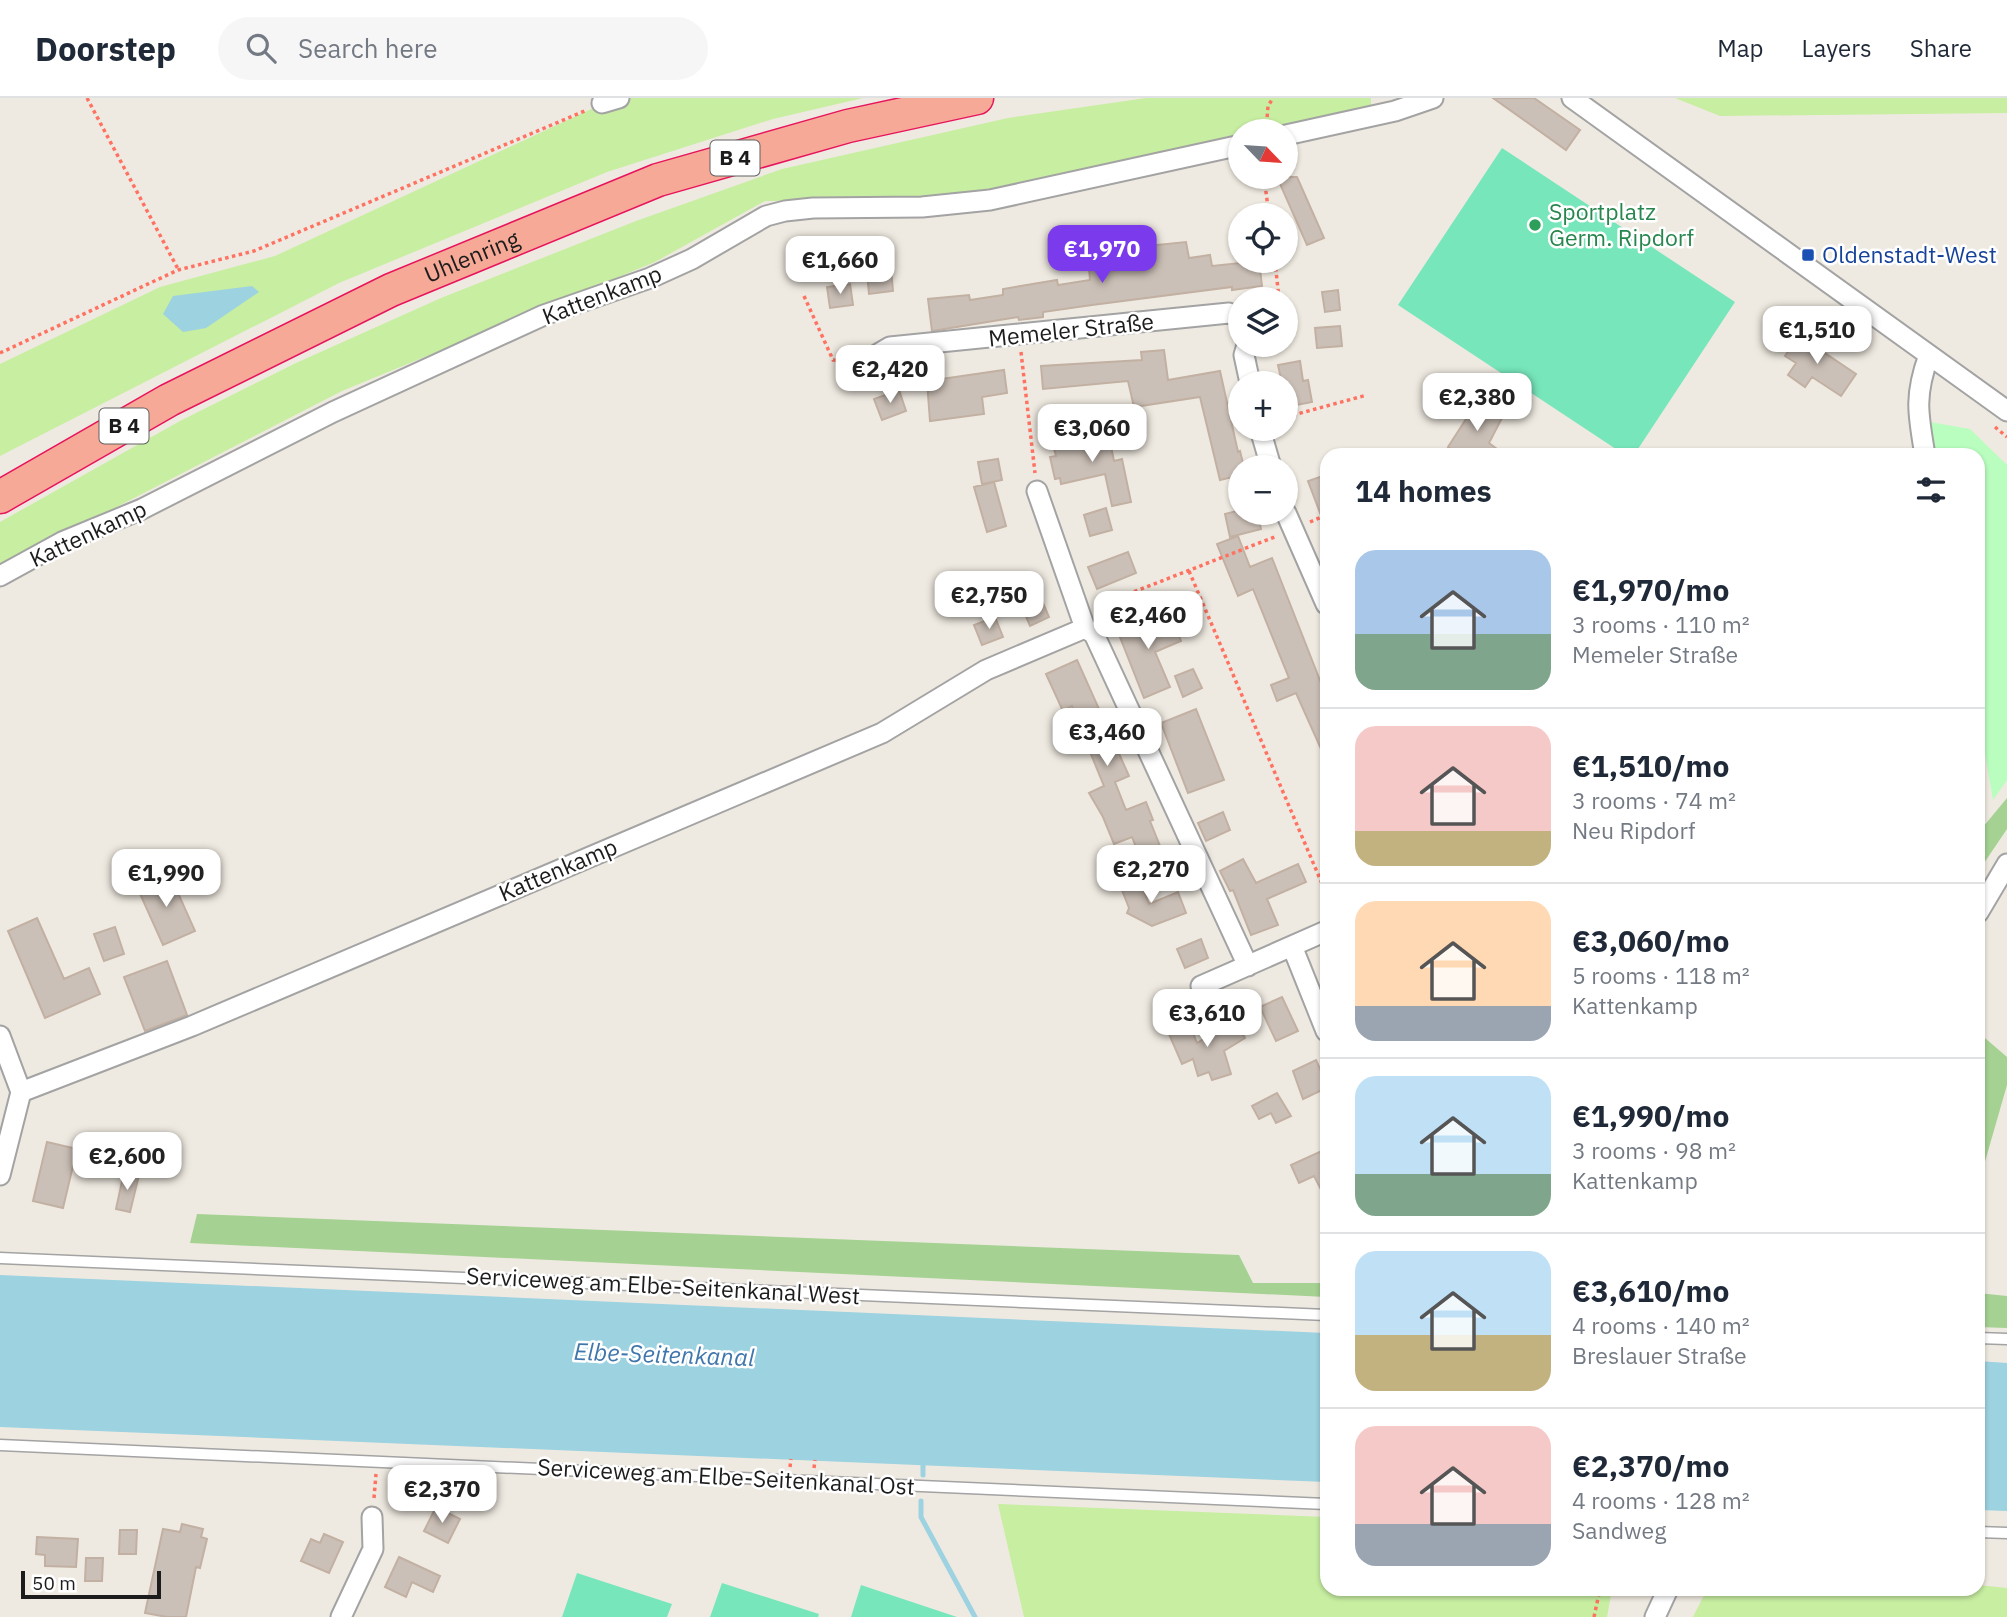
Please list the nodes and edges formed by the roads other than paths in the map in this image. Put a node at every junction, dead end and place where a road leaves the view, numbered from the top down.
1 (977, 98) edge
2 (1433, 98) edge
3 (1572, 98) edge
4 (1392, 104) edge
5 (1298, 131) edge
6 (1228, 148) edge
7 (1228, 313) edge
8 (1929, 355) junction
9 (863, 363) road end
10 (2007, 411) edge
11 (1924, 448) edge
12 (1037, 491) road end
13 (0, 497) edge
14 (1292, 528) edge
15 (0, 576) edge
16 (1320, 591) edge
17 (1082, 621) junction
18 (2007, 864) edge
19 (1985, 901) edge
20 (1320, 934) edge
21 (1292, 946) junction
22 (1248, 965) junction
23 (1200, 986) dead end
24 (1320, 1016) edge
25 (0, 1036) edge
26 (21, 1092) junction
27 (0, 1175) edge
28 (0, 1258) edge
29 (1320, 1315) edge
30 (1985, 1338) edge
31 (2007, 1339) edge
32 (0, 1445) edge
33 (1320, 1504) edge
34 (372, 1517) dead end
35 (1985, 1532) edge
36 (2007, 1533) edge
37 (1665, 1596) edge
38 (341, 1617) edge
39 (1655, 1617) edge

1 - 13 highway, Uhlenring / B 4
2 - 4 street
3 - 8 street
4 - 5 street
6 - 15 street, Kattenkamp
7 - 9 street, Memeler Straße
8 - 10 street
8 - 11 street
12 - 17 street
14 - 16 street
17 - 22 street
17 - 26 street, Kattenkamp
18 - 19 street
20 - 21 street
21 - 22 street
21 - 24 street
22 - 23 street
25 - 26 street
26 - 27 street
28 - 29 lane, Serviceweg am Elbe-Seitenkanal West
30 - 31 lane
32 - 33 lane, Serviceweg am Elbe-Seitenkanal Ost
34 - 38 street
35 - 36 lane
37 - 39 street

